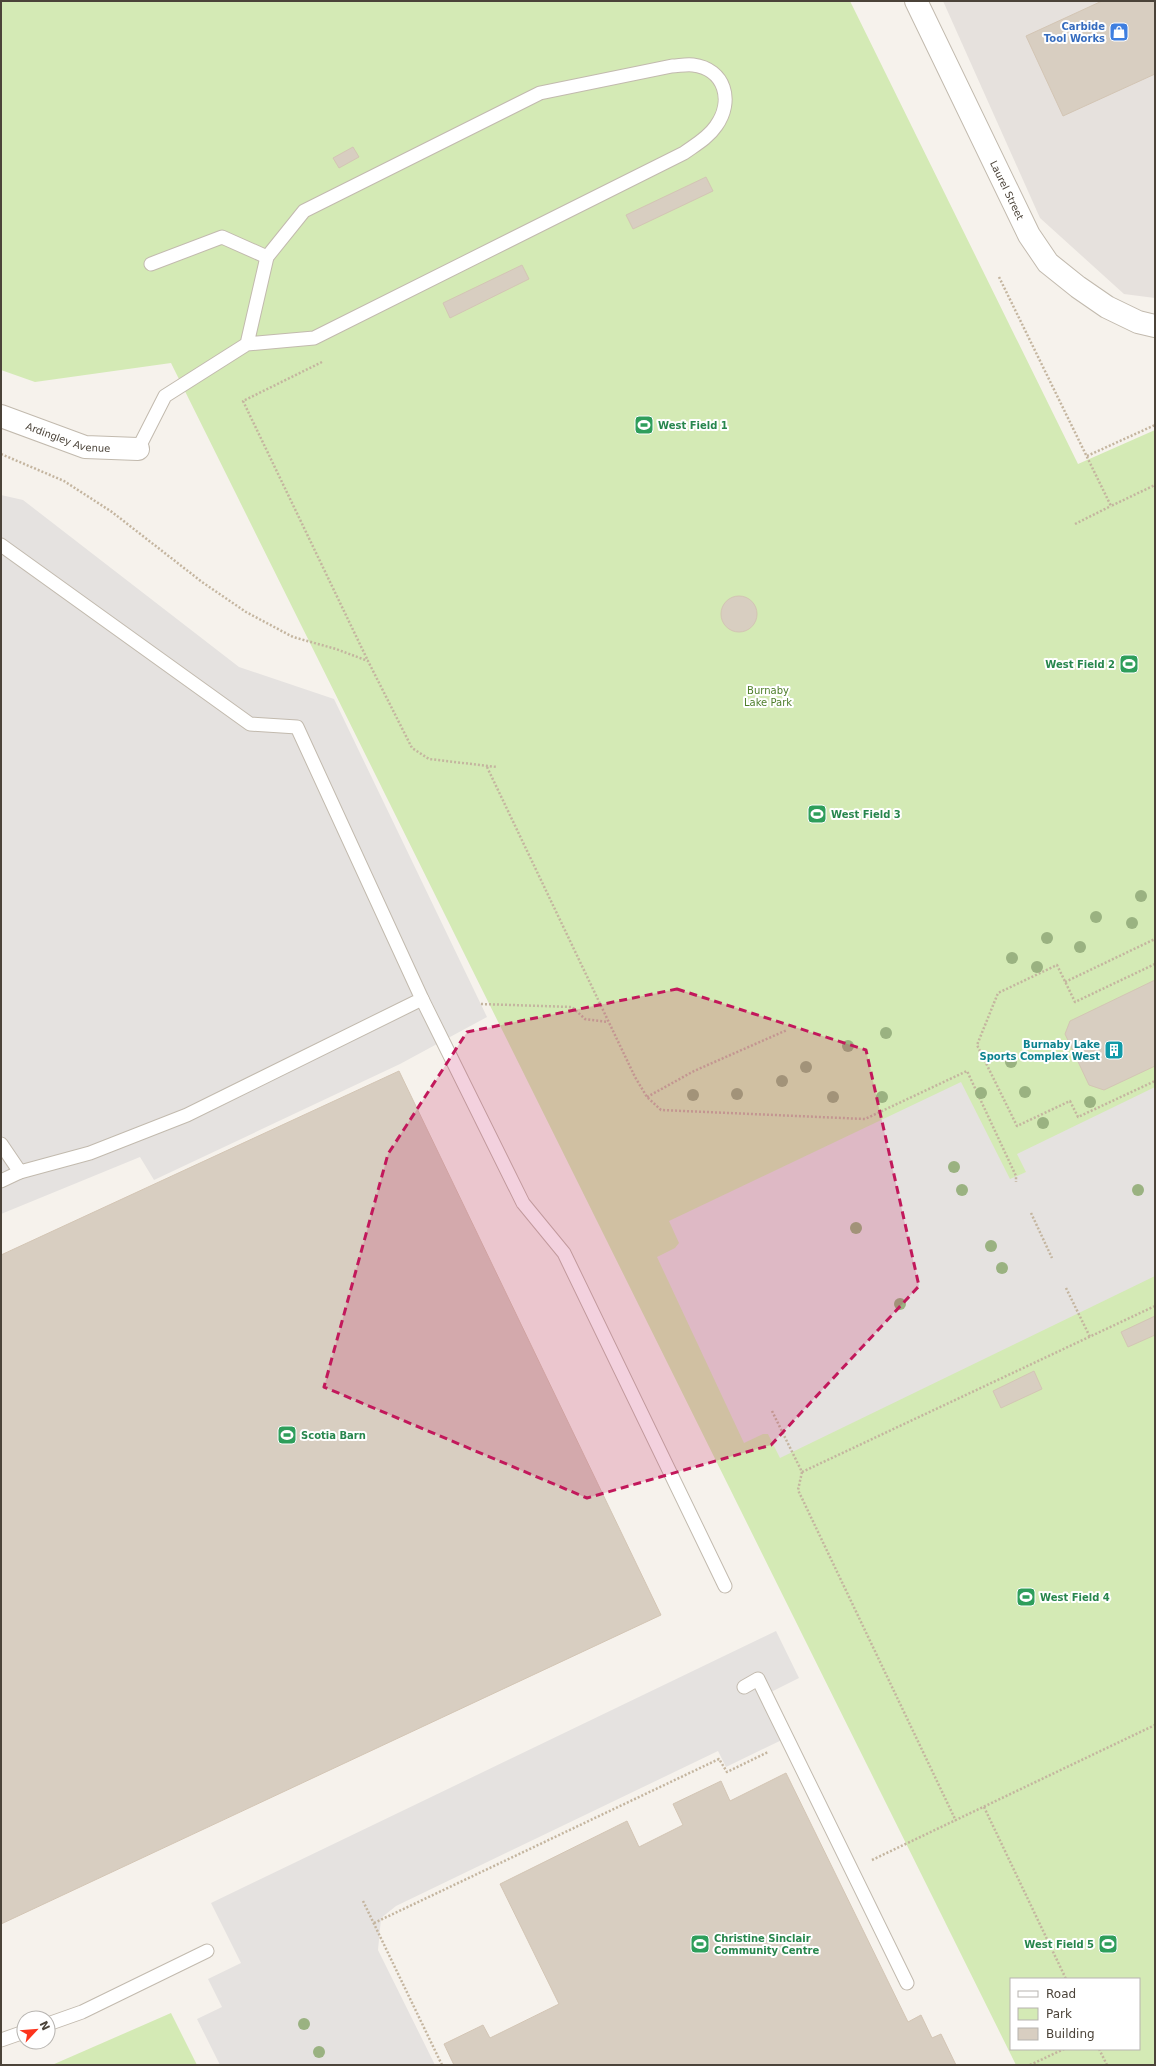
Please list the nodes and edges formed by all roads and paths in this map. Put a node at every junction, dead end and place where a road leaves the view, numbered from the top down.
1 (916, 1) edge
2 (267, 258) junction
3 (151, 264) dead end
4 (1000, 277) dead end
5 (1155, 326) edge
6 (314, 338) junction
7 (247, 344) junction
8 (1, 416) edge
9 (1155, 425) edge
10 (138, 449) joint
11 (1, 454) edge
12 (1087, 456) junction
13 (1155, 485) edge
14 (1111, 506) junction
15 (1075, 524) dead end
16 (1, 545) edge
17 (368, 661) junction
18 (488, 767) junction
19 (497, 767) dead end
20 (1155, 939) edge
21 (1155, 964) edge
22 (1065, 982) junction
23 (422, 999) junction
24 (481, 1004) dead end
25 (609, 1022) junction
26 (787, 1030) dead end
27 (1155, 1081) edge
28 (647, 1097) junction
29 (1, 1144) edge
30 (20, 1172) junction
31 (1, 1181) edge
32 (1016, 1182) dead end
33 (1031, 1213) dead end
34 (1052, 1258) dead end
35 (1066, 1288) dead end
36 (1155, 1306) edge
37 (1090, 1337) junction
38 (772, 1411) dead end
39 (802, 1472) junction
40 (725, 1586) dead end
41 (744, 1687) dead end
42 (1155, 1725) edge
43 (789, 1743) junction
44 (984, 1807) junction
45 (956, 1821) junction
46 (851, 1870) junction
47 (364, 1901) dead end
48 (374, 1922) junction
49 (207, 1951) dead end
50 (1066, 1978) edge
51 (907, 1983) dead end
52 (56, 2021) edge
53 (16, 2035) edge
54 (1, 2040) edge
55 (1062, 2050) edge
56 (1100, 2050) edge
57 (442, 2065) edge
58 (1030, 2065) edge
59 (1107, 2065) edge

1 - 5 street, Laurel Street
2 - 3 lane
2 - 6 lane
2 - 7 lane
4 - 12 path
6 - 7 lane
6 - 17 path
7 - 10 lane
8 - 10 street, Ardingley Avenue
9 - 12 path
11 - 17 path
12 - 14 path
13 - 14 path
14 - 15 path
16 - 23 lane
17 - 18 path
18 - 19 path
18 - 25 path
20 - 22 path
21 - 22 path
22 - 27 path
23 - 30 lane
23 - 40 lane
24 - 25 path
25 - 28 path
26 - 28 path
28 - 32 path
29 - 30 lane
30 - 31 lane
33 - 34 path
35 - 37 path
36 - 37 path
37 - 39 path
38 - 39 path
39 - 45 path
41 - 43 lane
42 - 44 path
43 - 46 lane
43 - 48 path
44 - 45 path
44 - 50 path
45 - 46 path
46 - 51 lane
47 - 48 path
48 - 57 path
49 - 52 lane
53 - 54 lane
55 - 58 path
56 - 59 path

